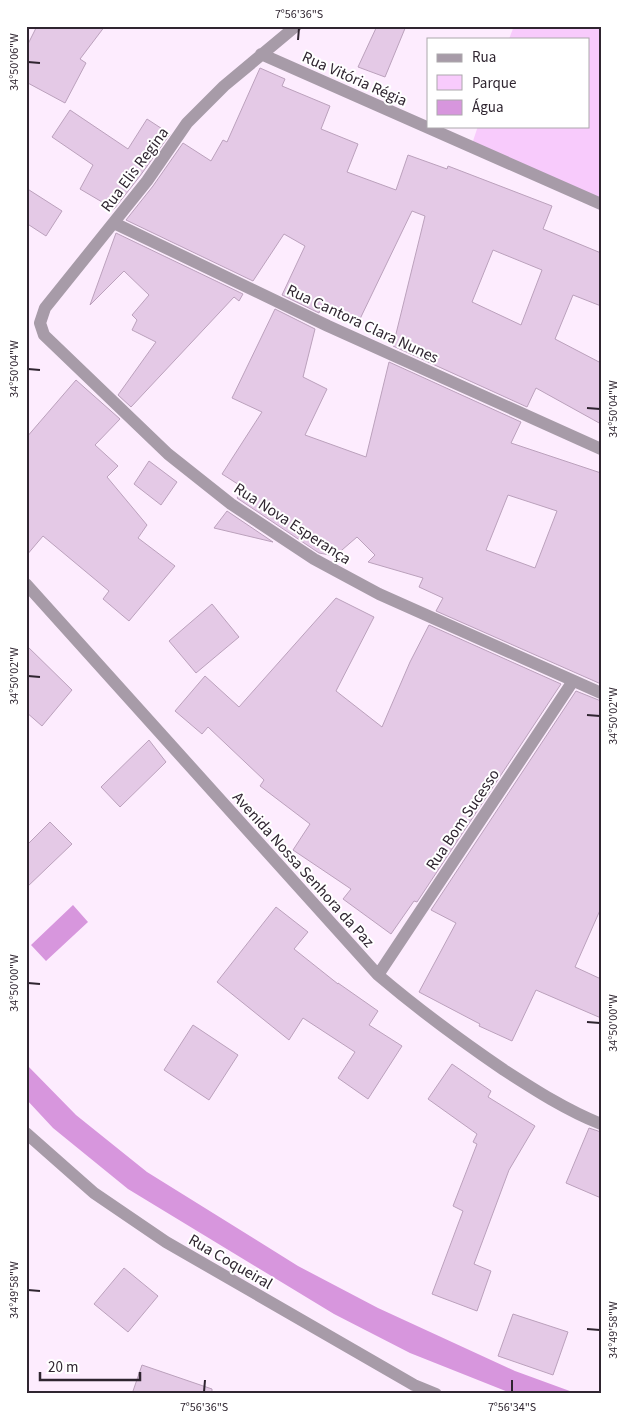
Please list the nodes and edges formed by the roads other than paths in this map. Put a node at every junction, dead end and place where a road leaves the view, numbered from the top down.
1 (296, 26) edge
2 (262, 54) junction
3 (427, 127) edge
4 (429, 128) edge
5 (601, 204) edge
6 (114, 223) junction
7 (58, 351) joint
8 (601, 450) edge
9 (26, 584) edge
10 (573, 681) junction
11 (601, 693) edge
12 (378, 975) junction
13 (601, 1124) edge
14 (26, 1133) edge
15 (436, 1394) edge

1 - 2 street, Rua Elis Regina
2 - 3 street, Rua Vitória Régia
2 - 6 street, Rua Elis Regina
4 - 5 street, Rua Vitória Régia
6 - 7 street, Rua Elis Regina
6 - 8 street, Rua Cantora Clara Nunes
7 - 10 street, Rua Nova Esperança
9 - 12 street, Avenida Nossa Senhora da Paz
10 - 11 street, Rua Nova Esperança
10 - 12 street, Rua Bom Sucesso
12 - 13 street, Avenida Nossa Senhora da Paz
14 - 15 street, Rua Coqueiral

